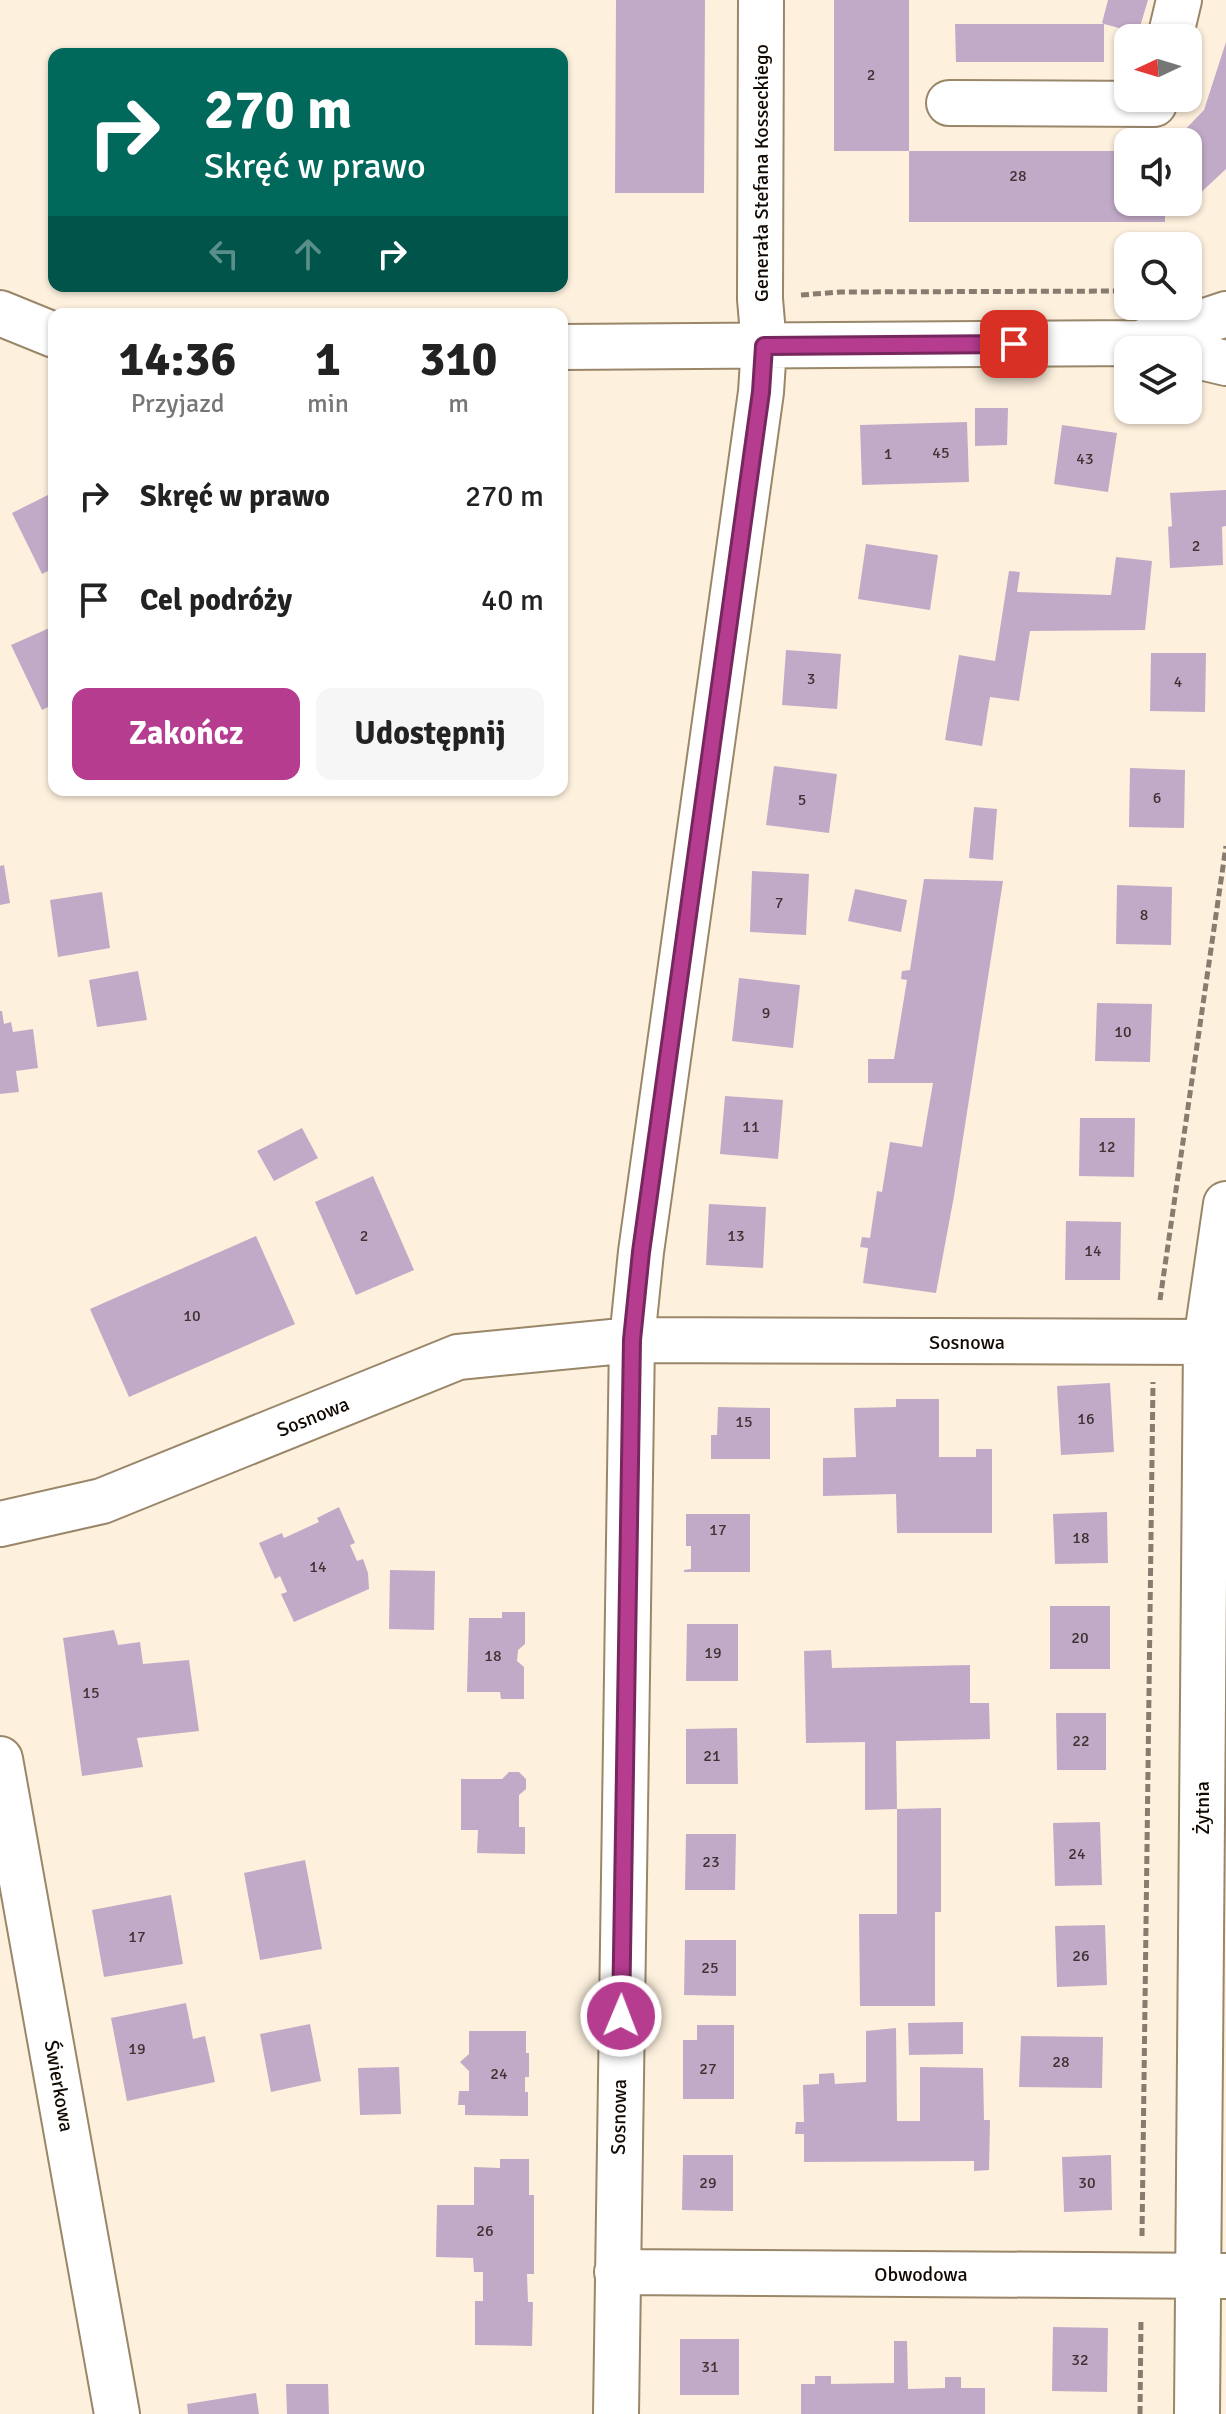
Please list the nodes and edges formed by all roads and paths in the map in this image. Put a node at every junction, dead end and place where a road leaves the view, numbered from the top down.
1 (761, 0) edge
2 (1179, 0) edge
3 (1173, 24) edge
4 (949, 103) dead end
5 (1114, 104) edge
6 (1114, 291) edge
7 (760, 299) junction
8 (0, 313) edge
9 (1226, 314) edge
10 (48, 333) edge
11 (1176, 336) edge
12 (0, 341) edge
13 (48, 345) edge
14 (764, 346) junction
15 (1114, 346) edge
16 (568, 347) edge
17 (1202, 357) edge
18 (1226, 363) edge
19 (1226, 1204) edge
20 (632, 1340) junction
21 (1206, 1342) junction
22 (0, 1524) edge
23 (0, 1759) edge
24 (617, 2272) junction
25 (1213, 2276) edge
26 (117, 2414) edge
27 (616, 2414) edge
28 (1197, 2414) edge

1 - 7 street, Generała Stefana Kosseckiego
2 - 3 street
4 - 5 street
6 - 7 path
7 - 14 street, Generała Stefana Kosseckiego
8 - 10 street
9 - 11 street
12 - 13 street
14 - 15 street
14 - 16 street
14 - 20 street, Sosnowa
17 - 18 street
19 - 21 street, Żytnia
20 - 21 street, Sosnowa
20 - 22 street, Sosnowa
20 - 24 street, Sosnowa
21 - 25 street, Żytnia
23 - 26 street, Świerkowa
24 - 25 street, Obwodowa
24 - 27 street, Sosnowa
25 - 28 street, Żytnia

